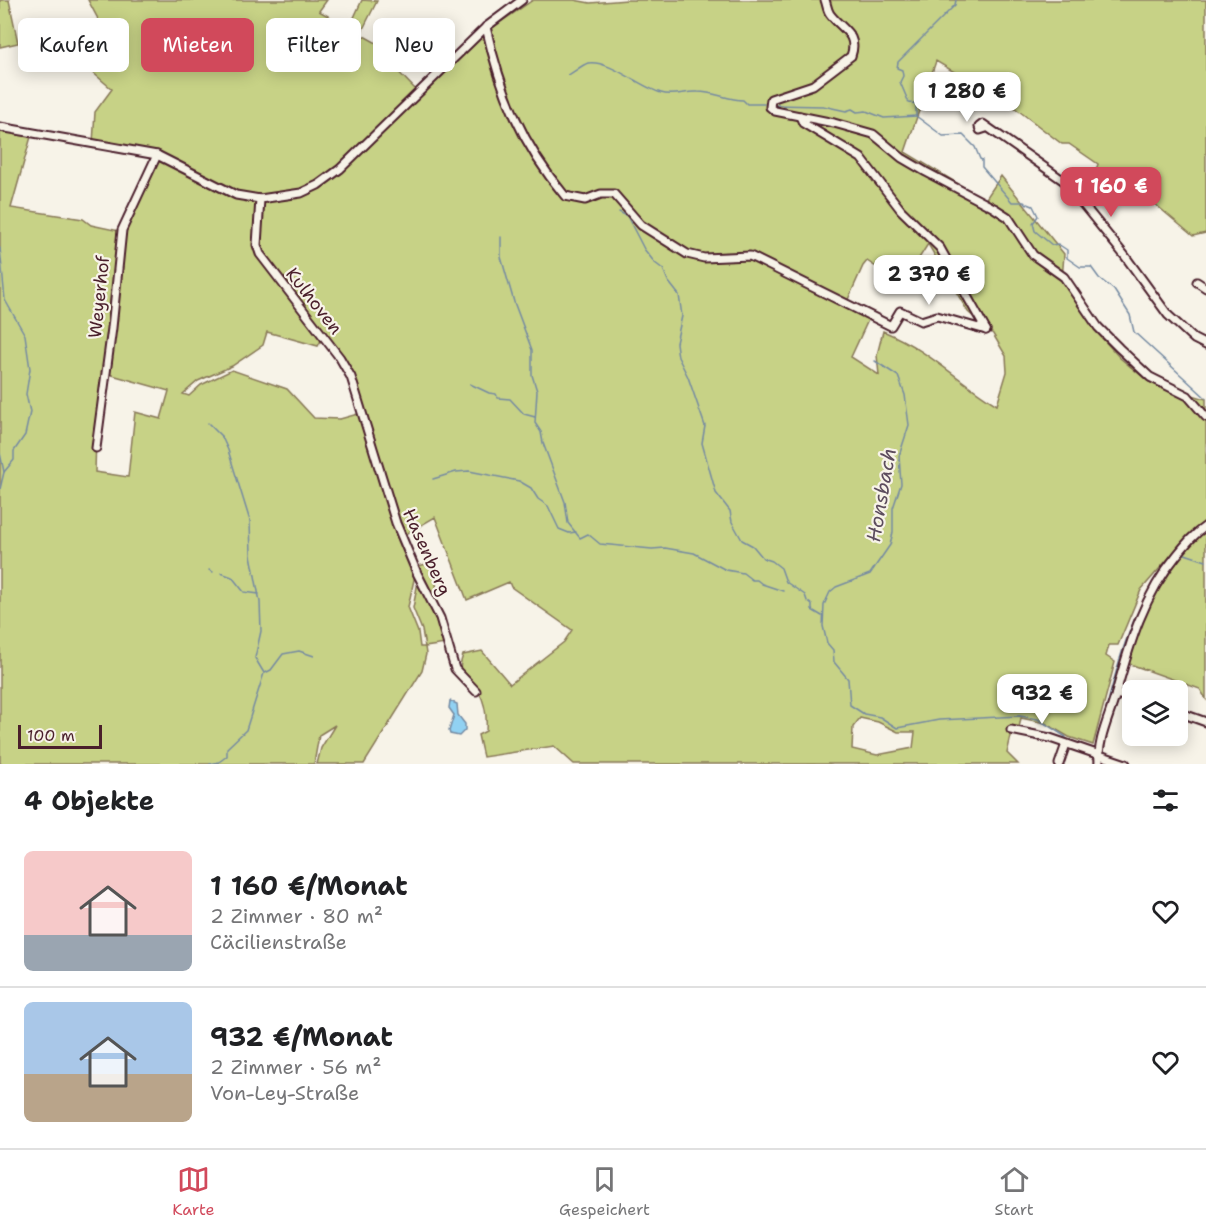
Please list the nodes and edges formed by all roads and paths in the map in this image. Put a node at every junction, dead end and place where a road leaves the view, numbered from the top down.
1 (522, 0) edge
2 (825, 0) edge
3 (486, 27) junction
4 (800, 116) junction
5 (0, 127) edge
6 (986, 128) dead end
7 (157, 155) junction
8 (260, 199) junction
9 (1197, 282) dead end
10 (1206, 288) edge
11 (1206, 345) edge
12 (1206, 417) edge
13 (362, 418) joint
14 (96, 448) dead end
15 (1206, 526) edge
16 (476, 691) dead end
17 (1116, 694) junction
18 (1122, 696) edge
19 (1188, 716) edge
20 (1206, 722) edge
21 (1011, 730) dead end
22 (1066, 744) junction
23 (1098, 755) junction
24 (1059, 764) edge
25 (1099, 764) edge
26 (1126, 764) edge

1 - 3 street
2 - 4 street
3 - 4 street
3 - 8 street
4 - 12 street
5 - 7 street
6 - 11 street
7 - 8 street
7 - 14 street, Weyerhof
8 - 13 street, Kulhoven
9 - 10 street
13 - 16 street, Hasenberg
15 - 17 street
17 - 18 street
17 - 23 street
19 - 20 street
21 - 22 street
22 - 23 street
22 - 24 street
23 - 25 street
23 - 26 street

